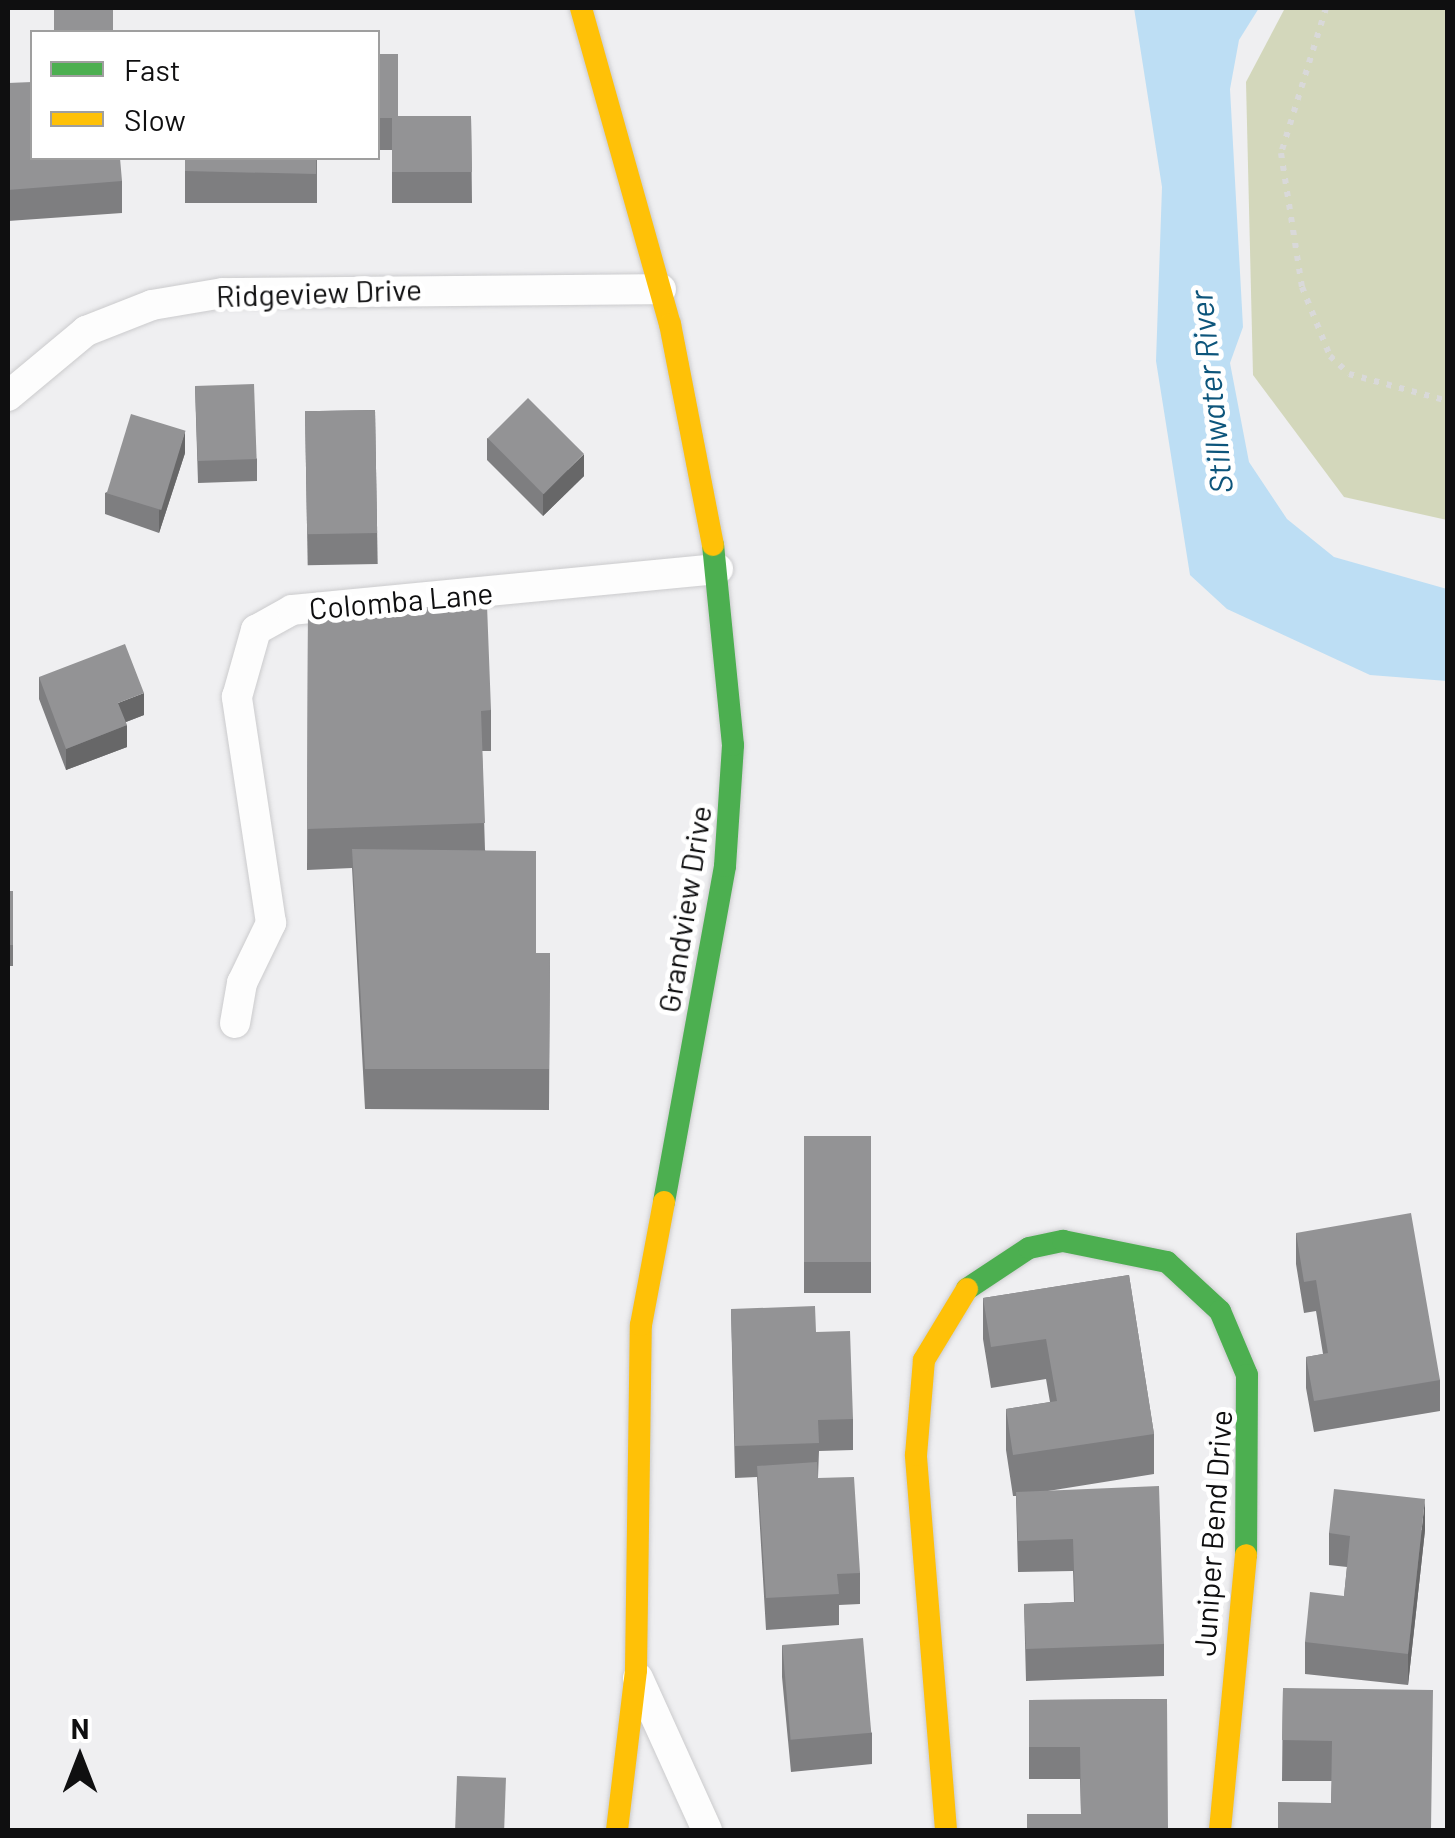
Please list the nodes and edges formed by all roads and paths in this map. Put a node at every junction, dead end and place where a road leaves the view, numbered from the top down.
1 (581, 8) edge
2 (1326, 8) edge
3 (661, 289) junction
4 (8, 396) edge
5 (1448, 400) edge
6 (718, 569) junction
7 (235, 1022) dead end
8 (636, 1670) junction
9 (617, 1830) edge
10 (708, 1830) edge
11 (946, 1830) edge
12 (1220, 1830) edge

1 - 3 street, Grandview Drive
2 - 5 path
3 - 4 street, Ridgeview Drive
3 - 6 street, Grandview Drive
6 - 7 street, Colomba Lane
6 - 8 street, Grandview Drive
8 - 9 street, Grandview Drive
8 - 10 street
11 - 12 street, Juniper Bend Drive

